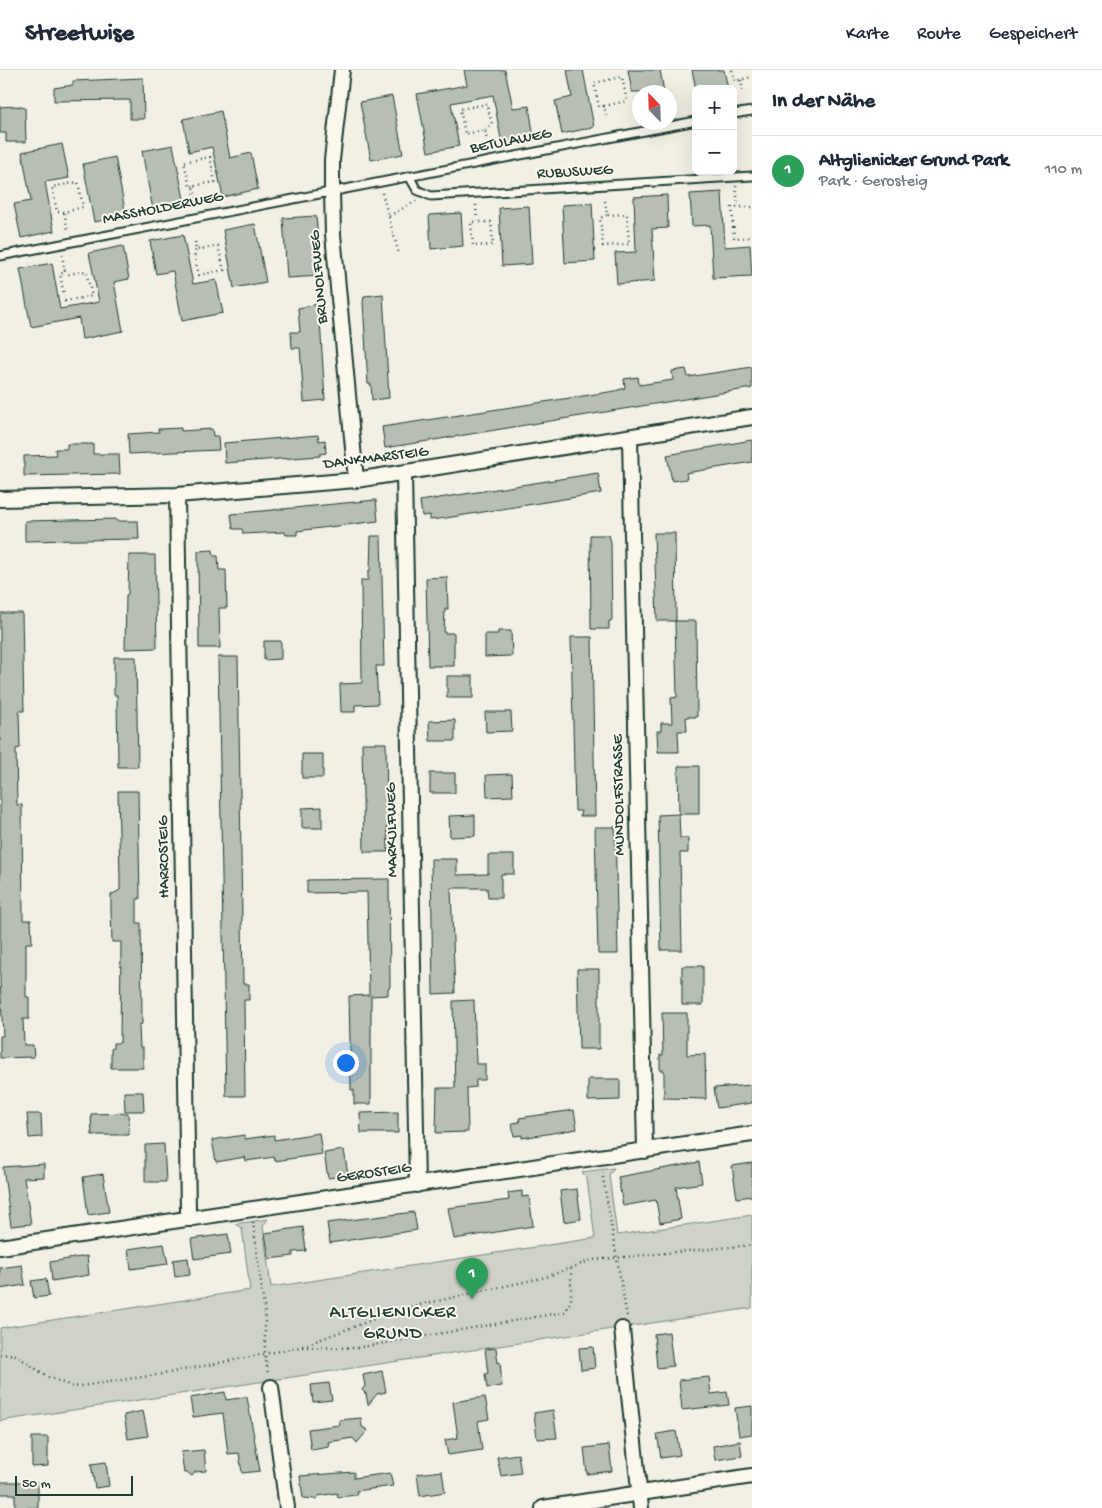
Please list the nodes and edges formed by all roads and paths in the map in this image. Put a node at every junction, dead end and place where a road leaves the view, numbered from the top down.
1 (342, 70) edge
2 (732, 70) edge
3 (752, 77) edge
4 (741, 80) junction
5 (743, 94) dead end
6 (604, 106) junction
7 (752, 111) edge
8 (737, 113) edge
9 (607, 119) dead end
10 (692, 123) edge
11 (485, 130) junction
12 (491, 160) junction
13 (409, 176) junction
14 (752, 176) edge
15 (736, 177) junction
16 (379, 182) junction
17 (193, 186) junction
18 (332, 191) junction
19 (475, 193) junction
20 (428, 195) junction
21 (196, 199) dead end
22 (605, 201) dead end
23 (738, 206) junction
24 (752, 206) edge
25 (64, 212) junction
26 (607, 215) junction
27 (388, 216) junction
28 (477, 222) junction
29 (752, 237) edge
30 (70, 242) junction
31 (194, 242) dead end
32 (59, 244) junction
33 (196, 250) junction
34 (399, 254) dead end
35 (0, 256) edge
36 (65, 272) junction
37 (752, 418) edge
38 (630, 438) junction
39 (404, 474) junction
40 (356, 480) junction
41 (177, 495) junction
42 (0, 499) edge
43 (752, 1134) edge
44 (645, 1151) junction
45 (602, 1167) dead end
46 (417, 1185) junction
47 (190, 1218) junction
48 (252, 1220) dead end
49 (751, 1244) edge
50 (0, 1247) edge
51 (616, 1257) junction
52 (571, 1266) junction
53 (622, 1329) joint
54 (300, 1348) junction
55 (0, 1355) edge
56 (265, 1355) junction
57 (271, 1387) joint
58 (752, 1476) edge
59 (640, 1493) junction
60 (287, 1508) edge
61 (543, 1508) edge
62 (641, 1508) edge

1 - 18 street, BRUNOLFWEG
2 - 4 path
3 - 4 path
4 - 5 path
6 - 6 path
6 - 9 path
7 - 8 lane
10 - 12 lane, BETULAWEG
11 - 11 path
11 - 12 path
12 - 13 lane, BETULAWEG
13 - 16 lane, BETULAWEG
13 - 20 lane
14 - 15 lane, RUBUSWEG
15 - 19 lane, RUBUSWEG
15 - 23 path
16 - 18 lane, BETULAWEG
16 - 27 path
17 - 17 path
17 - 21 path
18 - 30 lane, MASSHOLDERWEG
18 - 40 street, BRUNOLFWEG
19 - 20 lane, RUBUSWEG
19 - 28 path
20 - 27 path
22 - 26 path
23 - 24 path
23 - 29 path
25 - 25 path
25 - 30 path
26 - 26 path
27 - 34 path
28 - 28 path
30 - 32 lane, MASSHOLDERWEG
31 - 33 path
32 - 35 lane, MASSHOLDERWEG
32 - 36 path
33 - 33 path
36 - 36 path
37 - 38 street, DANKMARSTEIG
38 - 39 street, DANKMARSTEIG
38 - 44 street, MUNDOLFSTRASSE
39 - 40 street, DANKMARSTEIG
39 - 46 street, MARKULFWEG
40 - 41 street, DANKMARSTEIG
41 - 42 street, DANKMARSTEIG
41 - 47 street, HARROSTEIG
43 - 44 street, GEROSTEIG
44 - 46 street, GEROSTEIG
45 - 51 path
46 - 47 street, GEROSTEIG
47 - 50 street, GEROSTEIG
48 - 56 path
49 - 51 path
51 - 52 path
51 - 53 path
52 - 54 path
52 - 54 path
53 - 59 street
54 - 56 path
55 - 56 path
56 - 57 path
57 - 60 street
58 - 59 street
59 - 61 street
59 - 62 street

